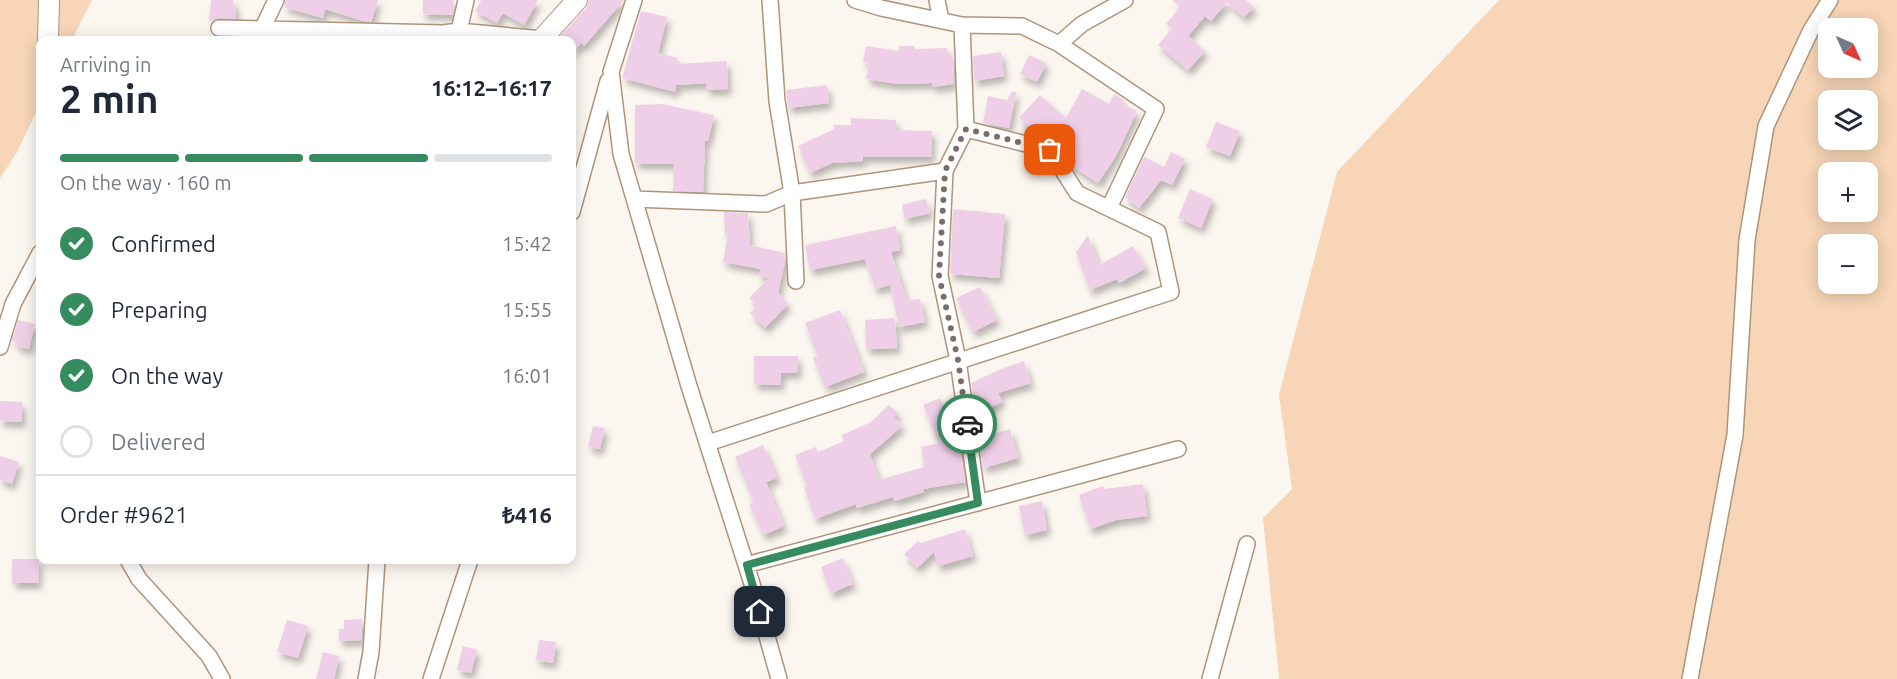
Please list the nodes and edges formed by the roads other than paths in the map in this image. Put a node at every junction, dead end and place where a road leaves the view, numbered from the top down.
1 (49, 0) edge
2 (276, 0) edge
3 (466, 0) edge
4 (577, 0) edge
5 (634, 0) edge
6 (770, 0) edge
7 (855, 0) edge
8 (937, 0) edge
9 (1125, 0) edge
10 (1830, 0) edge
11 (941, 20) junction
12 (962, 25) junction
13 (219, 28) dead end
14 (459, 31) junction
15 (259, 34) edge
16 (48, 36) edge
17 (505, 36) edge
18 (546, 36) edge
19 (1059, 44) junction
20 (611, 72) junction
21 (966, 129) junction
22 (945, 171) junction
23 (792, 193) junction
24 (576, 198) edge
25 (634, 199) junction
26 (1109, 208) junction
27 (36, 261) edge
28 (796, 281) dead end
29 (0, 347) edge
30 (958, 360) junction
31 (708, 443) junction
32 (1178, 449) dead end
33 (978, 503) junction
34 (1247, 544) dead end
35 (130, 564) edge
36 (377, 564) edge
37 (469, 564) edge
38 (747, 565) junction
39 (222, 679) edge
40 (366, 679) edge
41 (431, 679) edge
42 (779, 679) edge
43 (1210, 679) edge
44 (1690, 679) edge

1 - 16 street
2 - 15 street
3 - 14 street
4 - 18 street
5 - 20 street
6 - 23 street
7 - 11 street
8 - 11 street
9 - 19 street
10 - 44 street
11 - 12 street
12 - 19 street
12 - 21 street
13 - 15 street
14 - 15 street
14 - 17 street
19 - 26 street
20 - 24 street
20 - 25 street
21 - 22 street
21 - 26 street
22 - 23 street
22 - 30 street
23 - 25 street
23 - 28 street
25 - 31 street
26 - 30 street
27 - 29 street
30 - 31 street
30 - 33 street
31 - 38 street
32 - 33 street
33 - 38 street
34 - 43 street
35 - 39 street
36 - 40 street
37 - 41 street
38 - 42 street

